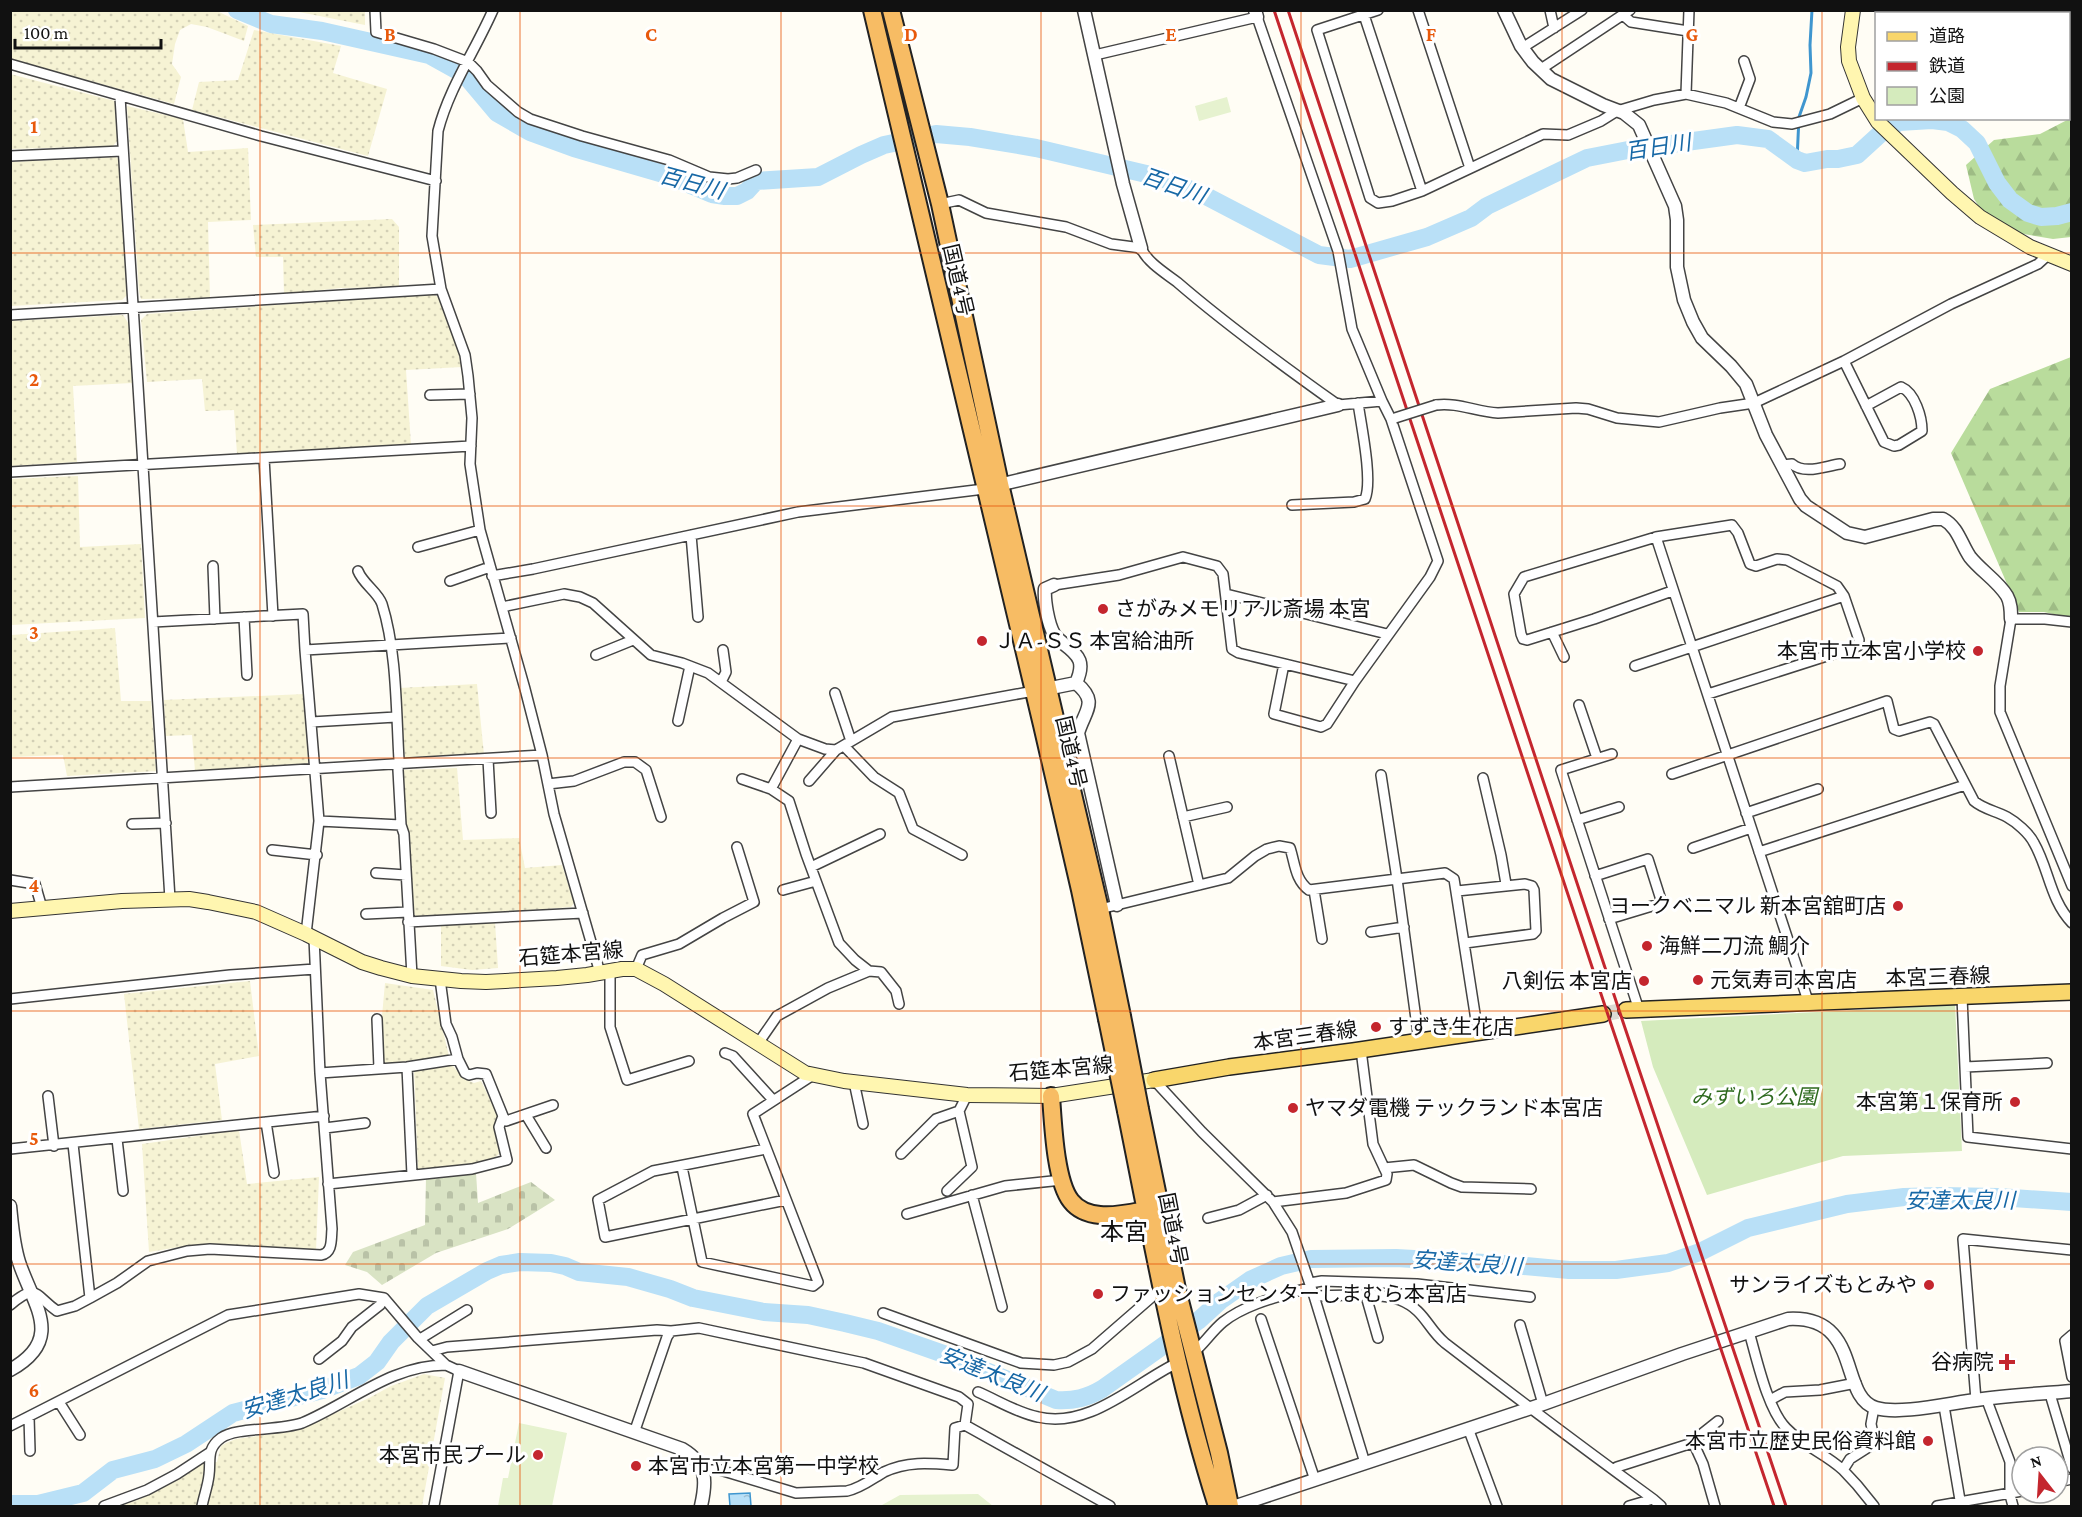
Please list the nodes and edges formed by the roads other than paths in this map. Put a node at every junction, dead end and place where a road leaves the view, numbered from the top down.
1 (375, 10) edge
2 (493, 10) edge
3 (872, 10) edge
4 (891, 10) edge
5 (1084, 10) edge
6 (1377, 10) edge
7 (1418, 10) edge
8 (1504, 10) edge
9 (1550, 10) edge
10 (1582, 10) edge
11 (1689, 10) edge
12 (1853, 10) edge
13 (1626, 13) edge
14 (1256, 14) edge
15 (1364, 15) junction
16 (1554, 28) junction
17 (1688, 31) junction
18 (1522, 48) junction
19 (1095, 55) junction
20 (1744, 61) dead end
21 (10, 64) edge
22 (467, 64) junction
23 (1541, 69) junction
24 (1686, 94) junction
25 (120, 97) junction
26 (1863, 98) junction
27 (1739, 108) junction
28 (1617, 111) junction
29 (1875, 117) edge
30 (1877, 120) edge
31 (122, 151) junction
32 (10, 156) edge
33 (1470, 168) junction
34 (756, 170) dead end
35 (436, 181) junction
36 (1422, 191) junction
37 (940, 204) junction
38 (1141, 248) junction
39 (2049, 254) junction
40 (2072, 264) edge
41 (441, 289) junction
42 (132, 308) junction
43 (10, 315) edge
44 (1844, 361) junction
45 (470, 394) junction
46 (430, 395) dead end
47 (1382, 401) junction
48 (1358, 403) junction
49 (1754, 403) junction
50 (1338, 405) junction
51 (1866, 406) junction
52 (1393, 418) junction
53 (471, 446) junction
54 (264, 458) junction
55 (144, 464) junction
56 (1840, 464) dead end
57 (1782, 465) junction
58 (10, 472) edge
59 (992, 487) junction
60 (1292, 505) dead end
61 (480, 530) junction
62 (691, 535) junction
63 (1656, 537) junction
64 (418, 547) dead end
65 (213, 566) dead end
66 (358, 571) dead end
67 (491, 572) junction
68 (450, 581) dead end
69 (1054, 585) joint
70 (1672, 591) junction
71 (1226, 594) junction
72 (1844, 596) junction
73 (502, 607) junction
74 (273, 616) junction
75 (244, 617) junction
76 (699, 617) dead end
77 (215, 619) junction
78 (2011, 619) junction
79 (153, 622) junction
80 (2072, 622) edge
81 (1552, 632) junction
82 (1387, 634) junction
83 (511, 638) junction
84 (633, 640) junction
85 (391, 645) junction
86 (1692, 647) junction
87 (305, 650) junction
88 (723, 650) dead end
89 (596, 655) dead end
90 (1564, 657) dead end
91 (1284, 664) junction
92 (690, 666) junction
93 (1635, 666) dead end
94 (247, 675) dead end
95 (1355, 681) junction
96 (721, 682) junction
97 (1076, 683) junction
98 (1041, 689) junction
99 (835, 693) dead end
100 (1708, 694) junction
101 (1580, 705) dead end
102 (396, 717) junction
103 (678, 721) dead end
104 (311, 722) junction
105 (798, 739) junction
106 (844, 746) junction
107 (1612, 754) dead end
108 (1728, 754) junction
109 (542, 755) junction
110 (1169, 756) dead end
111 (1597, 758) junction
112 (488, 759) junction
113 (399, 765) junction
114 (315, 770) junction
115 (1672, 774) dead end
116 (1382, 775) dead end
117 (163, 778) junction
118 (1483, 778) dead end
119 (742, 779) dead end
120 (809, 781) dead end
121 (548, 784) junction
122 (1965, 785) junction
123 (10, 787) edge
124 (771, 789) junction
125 (1818, 789) dead end
126 (1227, 807) dead end
127 (1619, 807) dead end
128 (491, 813) dead end
129 (1746, 813) junction
130 (661, 817) dead end
131 (1183, 817) junction
132 (1577, 820) junction
133 (319, 821) junction
134 (166, 823) junction
135 (132, 824) dead end
136 (401, 825) junction
137 (1750, 828) junction
138 (880, 834) dead end
139 (737, 847) dead end
140 (1694, 848) dead end
141 (272, 850) dead end
142 (1759, 852) junction
143 (317, 855) junction
144 (962, 855) dead end
145 (811, 867) junction
146 (376, 873) dead end
147 (406, 875) junction
148 (1595, 876) junction
149 (1397, 879) junction
150 (10, 880) edge
151 (816, 881) junction
152 (1506, 884) junction
153 (1199, 885) junction
154 (2072, 886) edge
155 (783, 890) dead end
156 (1314, 890) junction
157 (1457, 891) junction
158 (170, 899) junction
159 (1117, 905) junction
160 (42, 908) junction
161 (1100, 909) junction
162 (10, 911) edge
163 (583, 913) junction
164 (366, 914) dead end
165 (408, 917) junction
166 (1610, 920) junction
167 (2072, 923) edge
168 (1404, 927) junction
169 (1371, 932) dead end
170 (310, 936) junction
171 (1322, 939) dead end
172 (1465, 943) junction
173 (315, 969) junction
174 (636, 969) junction
175 (869, 970) junction
176 (605, 972) junction
177 (412, 976) junction
178 (440, 979) junction
179 (2072, 992) edge
180 (1962, 997) junction
181 (10, 999) edge
182 (899, 1004) dead end
183 (1809, 1004) junction
184 (1633, 1010) joint
185 (1604, 1014) tunnel mouth
186 (1114, 1018) junction
187 (377, 1019) dead end
188 (1478, 1033) junction
189 (1419, 1041) junction
190 (759, 1042) junction
191 (1361, 1050) junction
192 (725, 1053) dead end
193 (458, 1059) junction
194 (689, 1061) dead end
195 (2048, 1063) dead end
196 (407, 1067) junction
197 (1965, 1067) junction
198 (379, 1068) junction
199 (320, 1073) junction
200 (813, 1075) junction
201 (1154, 1080) junction
202 (854, 1082) junction
203 (967, 1095) junction
204 (48, 1096) dead end
205 (1051, 1096) junction
206 (773, 1100) junction
207 (553, 1105) dead end
208 (959, 1111) junction
209 (526, 1115) junction
210 (324, 1116) junction
211 (503, 1116) junction
212 (266, 1122) junction
213 (364, 1123) dead end
214 (863, 1125) dead end
215 (325, 1128) junction
216 (117, 1139) junction
217 (73, 1144) junction
218 (54, 1146) junction
219 (546, 1148) dead end
220 (10, 1149) edge
221 (766, 1149) junction
222 (2072, 1149) edge
223 (900, 1154) dead end
224 (682, 1167) junction
225 (1384, 1168) junction
226 (274, 1173) dead end
227 (412, 1175) junction
228 (1062, 1180) junction
229 (328, 1184) junction
230 (1531, 1189) dead end
231 (123, 1191) dead end
232 (947, 1191) dead end
233 (972, 1195) junction
234 (1270, 1198) junction
235 (786, 1200) junction
236 (10, 1206) edge
237 (1153, 1208) junction
238 (907, 1214) dead end
239 (1208, 1218) dead end
240 (693, 1219) junction
241 (11, 1224) edge
242 (2072, 1250) edge
243 (1311, 1287) junction
244 (1167, 1291) junction
245 (31, 1292) junction
246 (1366, 1296) junction
247 (1530, 1297) dead end
248 (90, 1298) junction
249 (385, 1299) junction
250 (10, 1305) edge
251 (1002, 1307) dead end
252 (466, 1310) dead end
253 (883, 1313) dead end
254 (1261, 1319) dead end
255 (1520, 1325) dead end
256 (671, 1331) junction
257 (1749, 1332) junction
258 (2072, 1335) edge
259 (1378, 1338) dead end
260 (419, 1339) junction
261 (432, 1351) junction
262 (1193, 1351) junction
263 (320, 1359) dead end
264 (1176, 1360) junction
265 (446, 1365) junction
266 (10, 1370) edge
267 (459, 1371) junction
268 (2072, 1377) edge
269 (1856, 1383) junction
270 (2072, 1391) edge
271 (978, 1392) dead end
272 (2050, 1394) junction
273 (1981, 1399) junction
274 (1770, 1400) junction
275 (58, 1402) junction
276 (1543, 1404) junction
277 (1944, 1406) junction
278 (1529, 1408) junction
279 (1874, 1408) junction
280 (29, 1417) junction
281 (1718, 1421) dead end
282 (965, 1425) junction
283 (10, 1426) edge
284 (1468, 1428) junction
285 (634, 1433) junction
286 (80, 1436) dead end
287 (1693, 1442) junction
288 (30, 1451) dead end
289 (209, 1453) junction
290 (2010, 1462) edge
291 (1365, 1463) junction
292 (2072, 1468) edge
293 (703, 1470) junction
294 (1614, 1470) junction
295 (1843, 1470) junction
296 (1315, 1480) junction
297 (2010, 1495) edge
298 (1653, 1498) junction
299 (1961, 1504) edge
300 (104, 1506) edge
301 (202, 1506) edge
302 (434, 1506) edge
303 (701, 1506) edge
304 (1110, 1506) edge
305 (1217, 1506) edge
306 (1230, 1506) edge
307 (1236, 1506) edge
308 (1497, 1506) edge
309 (1629, 1506) edge
310 (1661, 1506) edge
311 (1715, 1506) edge
312 (1874, 1506) edge
313 (1937, 1506) edge

1 - 22 street
2 - 22 street
3 - 59 highway, 国道4号
4 - 37 highway, 国道4号
5 - 19 street
6 - 15 street
7 - 33 street
8 - 18 street
9 - 16 street
10 - 16 street
11 - 17 street
12 - 26 main road
13 - 17 street
13 - 23 street
14 - 19 street
14 - 47 street
15 - 36 street
15 - 36 street
16 - 18 street
17 - 24 street
18 - 23 street
19 - 38 street
20 - 27 street
21 - 25 street
22 - 34 street
22 - 35 street
23 - 28 street
24 - 27 street
24 - 28 street
25 - 31 street
25 - 35 street
26 - 27 street
26 - 29 main road
28 - 33 street
28 - 49 street
30 - 39 main road
31 - 32 street
31 - 42 street
33 - 36 street
35 - 41 street
37 - 38 street
37 - 59 highway, 国道4号
38 - 50 street
39 - 40 main road
39 - 44 street
41 - 42 street
41 - 45 street
42 - 43 street
42 - 55 street
44 - 49 street
44 - 51 street
45 - 46 street
45 - 53 street
47 - 48 street
47 - 52 street
48 - 50 street
48 - 60 street
49 - 52 street, bridge
49 - 57 street
50 - 59 street
51 - 51 street
52 - 82 street
53 - 54 street
53 - 61 street
54 - 55 street
54 - 74 street
55 - 58 street
55 - 79 street
56 - 57 street
57 - 78 street
59 - 62 street
59 - 98 highway, 国道4号
61 - 64 street
61 - 67 street
62 - 67 street
62 - 76 street
63 - 70 street
63 - 72 street
63 - 81 street
65 - 77 street
66 - 85 street
67 - 68 street
67 - 73 street
69 - 71 street
69 - 97 street
70 - 81 street
70 - 86 street
71 - 82 street
71 - 91 street
72 - 86 street
72 - 100 street
73 - 83 street
73 - 84 street
74 - 75 street
74 - 87 street
75 - 77 street
75 - 94 street
77 - 79 street
78 - 80 street
78 - 154 street
79 - 117 street
81 - 90 street
82 - 95 street
83 - 85 street
83 - 109 street
84 - 89 street
84 - 92 street
85 - 87 street
85 - 102 street
86 - 93 street
86 - 100 street
87 - 104 street
88 - 96 street
91 - 95 street
91 - 95 street
92 - 96 street
92 - 103 street
96 - 105 street
97 - 98 street
97 - 159 street
98 - 106 street
98 - 161 highway, 国道4号
98 - 186 highway, 国道4号
99 - 106 street
100 - 108 street
101 - 111 street
102 - 104 street
102 - 113 street
104 - 114 street
105 - 106 street
105 - 124 street
106 - 120 street
106 - 144 street
107 - 111 street
108 - 115 street
108 - 122 street
108 - 129 street
109 - 112 street
109 - 121 street
110 - 131 street
111 - 132 street
112 - 113 street
112 - 128 street
113 - 114 street
113 - 136 street
114 - 117 street
114 - 133 street
116 - 149 street
117 - 123 street
117 - 134 street
118 - 152 street
119 - 124 street
121 - 130 street
121 - 163 street
122 - 142 street
122 - 167 street
124 - 145 street
125 - 129 street
126 - 131 street
127 - 132 street
129 - 137 street
131 - 153 street
132 - 148 street
133 - 136 street
133 - 143 street
134 - 135 street
134 - 158 street
136 - 147 street
137 - 140 street
137 - 142 street
138 - 145 street
139 - 174 street
141 - 143 street
142 - 183 street
143 - 170 street
145 - 151 street
146 - 147 street
147 - 165 street
148 - 166 street
148 - 166 street
149 - 156 street
149 - 157 street
149 - 168 street
150 - 160 street
151 - 155 street
151 - 175 street
152 - 157 street
152 - 172 street
153 - 156 street
153 - 159 street
156 - 171 street
157 - 172 street
158 - 160 main road, 石筵本宮線
158 - 170 main road, 石筵本宮線
159 - 161 street
160 - 162 main road, 石筵本宮線
161 - 186 highway, 国道4号
163 - 165 street
163 - 176 street
164 - 165 street
165 - 177 street
166 - 184 street
168 - 169 street
168 - 189 street
170 - 173 street
170 - 177 main road, 石筵本宮線
172 - 188 street
173 - 181 street
173 - 199 street
174 - 176 main road, 石筵本宮線
174 - 190 main road, 石筵本宮線
175 - 182 street
175 - 190 street
176 - 178 main road, 石筵本宮線
176 - 194 street
177 - 178 main road, 石筵本宮線
178 - 193 street
179 - 180 main road, 本宮三春線
180 - 183 main road, 本宮三春線
180 - 197 street
183 - 184 main road, 本宮三春線
185 - 188 main road, 本宮三春線
186 - 237 highway, 国道4号, bridge
187 - 198 street
188 - 189 main road, 本宮三春線
189 - 191 main road, 本宮三春線
190 - 200 main road, 石筵本宮線
191 - 201 main road, 本宮三春線
191 - 225 street
192 - 206 street
193 - 196 street
193 - 211 street
195 - 197 street
196 - 198 street
196 - 227 street
197 - 222 street
198 - 199 street
199 - 210 street
200 - 202 main road, 石筵本宮線
200 - 206 street
201 - 205 main road, 石筵本宮線
201 - 234 street
202 - 203 main road, 石筵本宮線
202 - 214 street
203 - 205 main road, 石筵本宮線
203 - 208 street
204 - 218 street
205 - 228 highway
206 - 221 street
207 - 209 street
208 - 223 street
208 - 232 street
209 - 211 street
209 - 219 street
210 - 212 street
210 - 215 street
211 - 227 street
212 - 216 street
212 - 226 street
213 - 215 street
215 - 229 street
216 - 217 street
216 - 231 street
217 - 218 street
217 - 248 street
218 - 220 street
221 - 224 street
221 - 235 street
224 - 240 street
224 - 240 street
225 - 230 street
225 - 234 street
227 - 229 street
228 - 233 street
228 - 237 highway
229 - 248 street
233 - 238 street
233 - 251 street
234 - 239 street
234 - 243 street
235 - 240 street
235 - 240 street
236 - 241 street
237 - 244 highway, 国道4号
241 - 245 street
242 - 273 street
243 - 246 street
243 - 247 street
243 - 262 street
243 - 291 street
244 - 253 street
244 - 262 highway, 国道4号
244 - 264 highway, 国道4号
245 - 248 street
245 - 250 street
245 - 266 street
246 - 259 street
246 - 278 street
249 - 260 street
249 - 263 street
249 - 275 street
252 - 260 street
254 - 296 street
255 - 276 street
256 - 261 street
256 - 282 street
256 - 285 street
257 - 269 street
257 - 274 street
257 - 276 street
258 - 268 street
260 - 261 street
261 - 265 street
262 - 306 highway, 国道4号
264 - 271 street
264 - 305 highway, 国道4号
265 - 267 street
265 - 289 street
267 - 285 street
267 - 302 street
269 - 274 street
269 - 279 street
270 - 272 street
272 - 273 street
272 - 292 street
273 - 277 street
273 - 290 street
274 - 295 street
275 - 280 street
275 - 286 street
276 - 278 street
277 - 279 street
277 - 299 street
278 - 284 street
278 - 294 street
279 - 295 street
280 - 283 street
280 - 288 street
281 - 287 street
282 - 293 street
282 - 304 street
284 - 291 street
284 - 308 street
285 - 293 street
287 - 294 street
287 - 311 street
289 - 300 street
289 - 301 street
291 - 296 street
293 - 303 street
294 - 298 street
295 - 312 street
296 - 307 street
297 - 299 street
298 - 309 street
298 - 310 street
299 - 313 street

